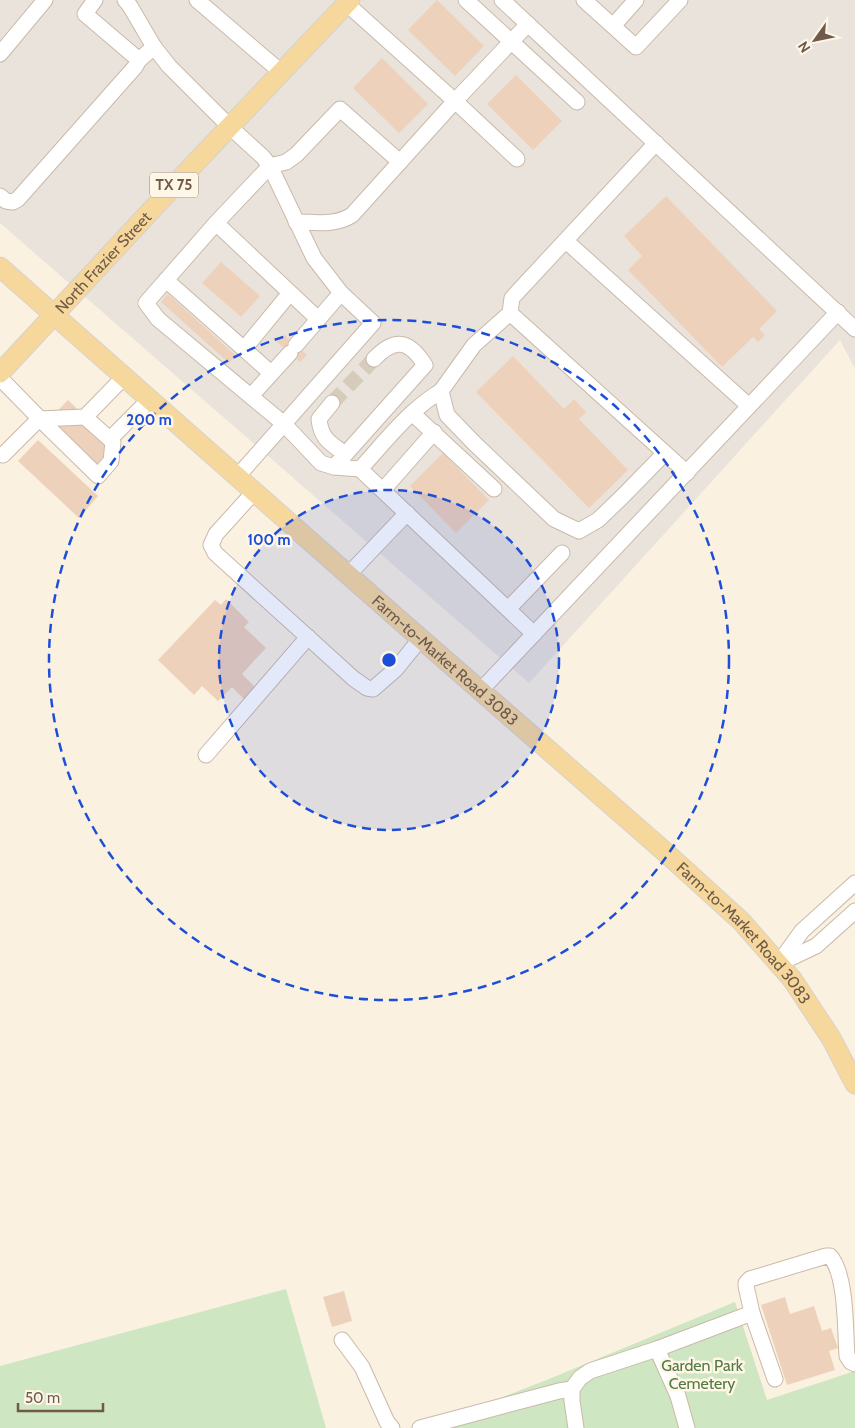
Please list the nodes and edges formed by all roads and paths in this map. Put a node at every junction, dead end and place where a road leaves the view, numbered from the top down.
1 (45, 0) edge
2 (95, 0) edge
3 (125, 0) edge
4 (197, 0) edge
5 (466, 0) edge
6 (502, 0) edge
7 (584, 0) edge
8 (636, 0) edge
9 (680, 0) edge
10 (349, 2) edge
11 (528, 24) junction
12 (613, 26) junction
13 (512, 42) junction
14 (154, 47) junction
15 (0, 54) edge
16 (138, 60) junction
17 (281, 72) junction
18 (455, 101) junction
19 (577, 102) dead end
20 (230, 127) junction
21 (656, 144) junction
22 (517, 159) dead end
23 (400, 162) junction
24 (270, 166) junction
25 (0, 196) edge
26 (296, 222) junction
27 (216, 223) junction
28 (566, 241) junction
29 (0, 267) edge
30 (166, 280) junction
31 (340, 293) junction
32 (290, 294) junction
33 (510, 312) junction
34 (838, 312) junction
35 (54, 315) junction
36 (318, 319) junction
37 (855, 328) edge
38 (244, 348) junction
39 (374, 359) tunnel mouth
40 (0, 373) edge
41 (271, 373) junction
42 (124, 377) junction
43 (0, 378) edge
44 (441, 391) junction
45 (251, 396) junction
46 (150, 400) junction
47 (332, 403) tunnel mouth
48 (749, 406) junction
49 (412, 413) junction
50 (85, 417) junction
51 (39, 419) junction
52 (284, 424) junction
53 (434, 432) junction
54 (110, 439) junction
55 (665, 453) junction
56 (345, 454) junction
57 (3, 455) dead end
58 (334, 466) junction
59 (360, 469) junction
60 (687, 473) junction
61 (237, 477) junction
62 (494, 489) dead end
63 (383, 490) junction
64 (254, 492) junction
65 (407, 513) junction
66 (562, 553) dead end
67 (348, 575) junction
68 (508, 609) junction
69 (534, 634) junction
70 (308, 637) junction
71 (421, 638) junction
72 (481, 690) junction
73 (206, 755) dead end
74 (855, 883) edge
75 (855, 911) edge
76 (778, 964) junction
77 (855, 1084) edge
78 (849, 1283) edge
79 (752, 1314) junction
80 (342, 1340) dead end
81 (657, 1349) junction
82 (855, 1364) edge
83 (775, 1379) dead end
84 (572, 1389) junction
85 (392, 1428) edge
86 (420, 1428) edge
87 (576, 1428) edge
88 (687, 1428) edge

1 - 15 street
2 - 16 street
3 - 14 street
4 - 17 street
5 - 13 street
6 - 11 street
7 - 12 street
8 - 12 street
9 - 12 street
10 - 17 main road, North Frazier Street / TX 75
10 - 18 street
11 - 13 street
11 - 21 street
13 - 18 street
13 - 19 street
14 - 16 street
14 - 20 street
16 - 25 street
17 - 20 main road, North Frazier Street / TX 75
18 - 22 street
18 - 23 street
20 - 24 street
20 - 35 main road, North Frazier Street / TX 75
21 - 28 street
21 - 34 street
23 - 24 street
23 - 26 street
24 - 26 street
24 - 27 street
26 - 31 street
27 - 30 street
27 - 32 street
28 - 33 street
28 - 48 street
29 - 35 main road, Farm-to-Market Road 3083
30 - 38 street
30 - 45 street
31 - 36 street
31 - 52 street
32 - 36 street
32 - 38 street
33 - 44 street
33 - 55 street
34 - 37 street
34 - 48 street
35 - 40 main road, North Frazier Street / TX 75
35 - 42 main road, Farm-to-Market Road 3083
36 - 41 street
38 - 41 street
39 - 56 street
41 - 45 street
42 - 46 main road, Farm-to-Market Road 3083
42 - 50 street
43 - 51 street
44 - 49 street
44 - 55 street
45 - 52 street
46 - 54 street
46 - 61 main road, Farm-to-Market Road 3083
47 - 56 street
48 - 60 street
49 - 53 street
49 - 59 street
50 - 51 street
50 - 54 street
51 - 54 street
51 - 57 street
52 - 58 street
52 - 61 street
53 - 62 street
53 - 63 street
55 - 60 street
56 - 58 street
58 - 59 street
59 - 63 street
60 - 69 street
61 - 64 main road, Farm-to-Market Road 3083
63 - 65 street
64 - 67 main road, Farm-to-Market Road 3083
64 - 70 street
65 - 67 street
65 - 68 street
66 - 68 street
67 - 71 main road, Farm-to-Market Road 3083
68 - 69 street
69 - 72 street
70 - 71 street
70 - 73 street
71 - 72 main road, Farm-to-Market Road 3083
72 - 76 main road, Farm-to-Market Road 3083
74 - 76 street
75 - 76 street
76 - 77 main road, Farm-to-Market Road 3083
78 - 79 street
78 - 82 street
79 - 81 street
79 - 83 street
80 - 85 street
81 - 84 street
81 - 88 street
84 - 86 street
84 - 87 street

